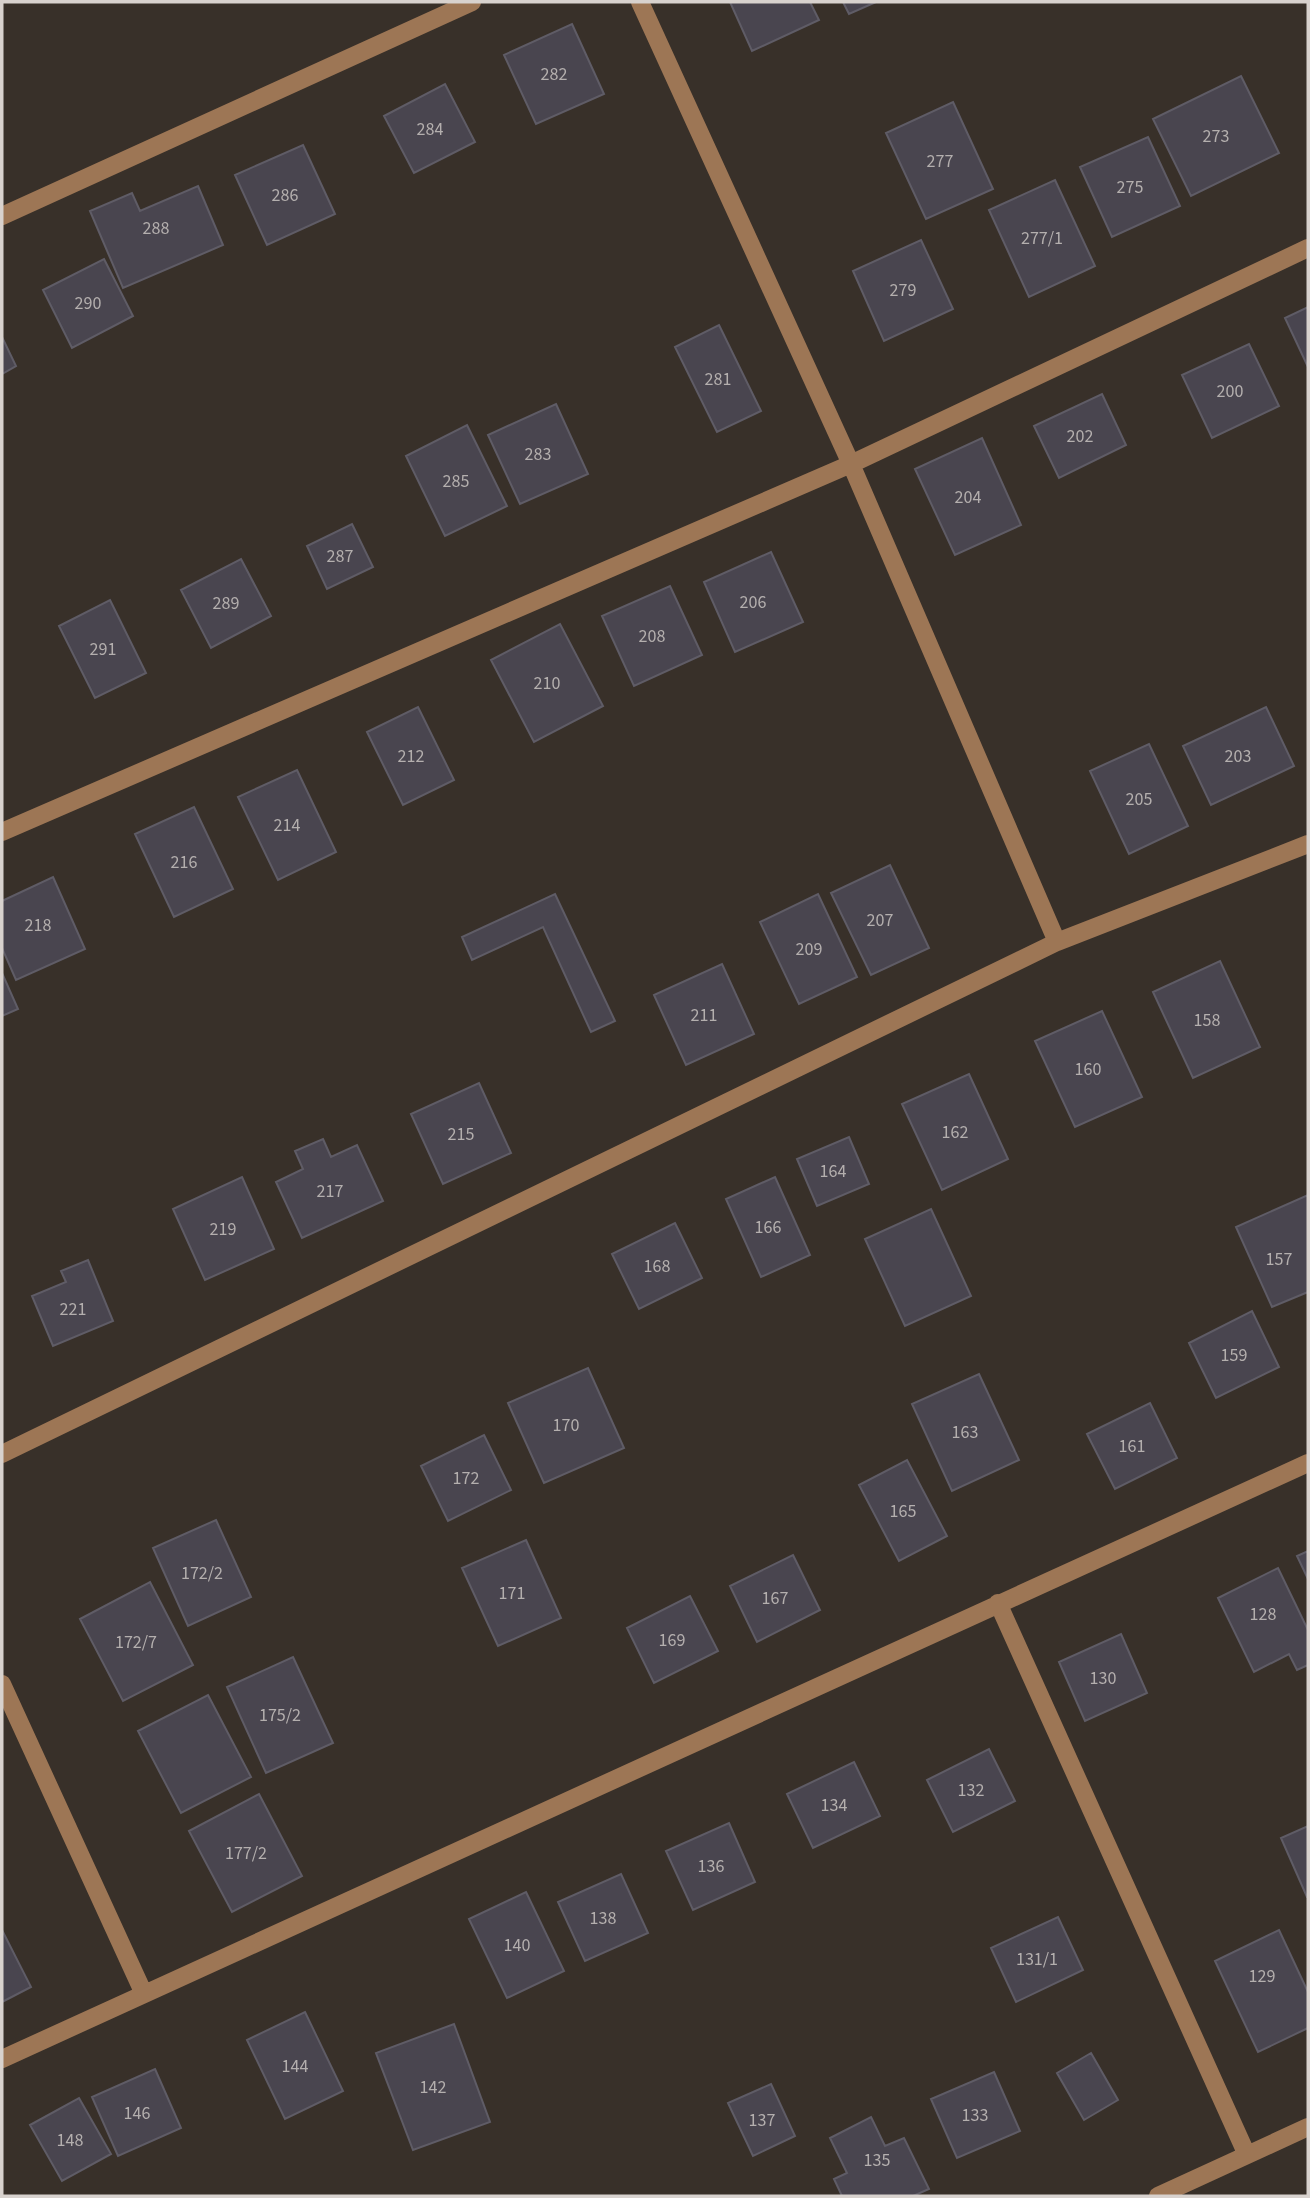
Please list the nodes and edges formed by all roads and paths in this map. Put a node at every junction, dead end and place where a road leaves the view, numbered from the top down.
1 (472, 2) edge
2 (640, 2) edge
3 (2, 216) edge
4 (1308, 247) edge
5 (851, 464) junction
6 (2, 832) edge
7 (1308, 844) edge
8 (1057, 942) junction
9 (2, 1454) edge
10 (1308, 1463) edge
11 (998, 1603) junction
12 (2, 1684) edge
13 (144, 1994) junction
14 (2, 2059) edge
15 (1308, 2127) edge
16 (1247, 2155) junction
17 (1158, 2196) edge

1 - 3 street
2 - 5 street
4 - 5 street
5 - 6 street
5 - 8 street
7 - 8 street
8 - 9 street
10 - 11 street
11 - 13 street
11 - 16 street
12 - 13 street
13 - 14 street
15 - 16 street
16 - 17 street

